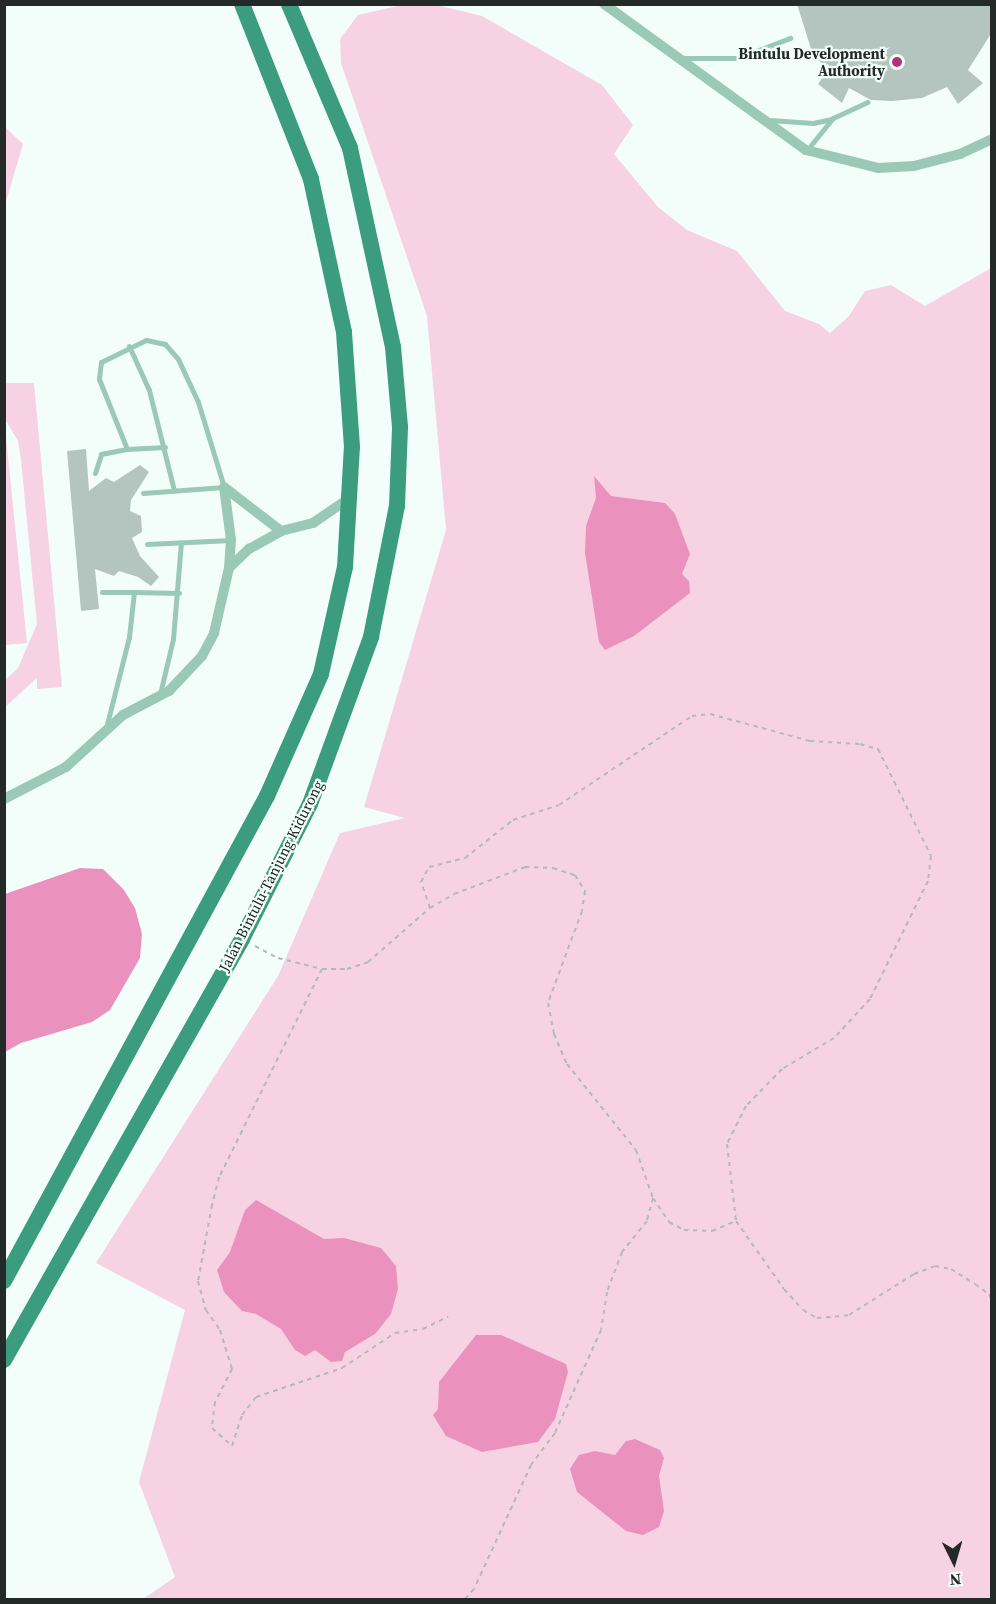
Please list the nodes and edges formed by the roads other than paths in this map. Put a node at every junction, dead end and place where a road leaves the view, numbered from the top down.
1 (243, 4) edge
2 (289, 4) edge
3 (603, 4) edge
4 (790, 38) dead end
5 (676, 58) junction
6 (867, 102) dead end
7 (833, 118) junction
8 (767, 120) junction
9 (992, 139) edge
10 (811, 145) dead end
11 (129, 346) junction
12 (165, 447) junction
13 (127, 449) junction
14 (95, 472) dead end
15 (224, 487) junction
16 (174, 490) junction
17 (143, 492) dead end
18 (348, 499) junction
19 (281, 531) junction
20 (231, 540) junction
21 (181, 542) junction
22 (147, 544) dead end
23 (229, 568) junction
24 (102, 592) dead end
25 (134, 592) junction
26 (179, 593) junction
27 (159, 698) junction
28 (106, 728) junction
29 (4, 799) edge
30 (4, 1281) edge
31 (4, 1360) edge

1 - 18 main road
2 - 31 main road, Jalan Bintulu-Tanjung Kidurong
3 - 5 street
4 - 5 lane
5 - 8 street
6 - 7 lane
7 - 8 lane
7 - 10 lane
8 - 9 street
11 - 12 lane
11 - 13 lane
11 - 15 lane
12 - 13 lane
12 - 16 lane
13 - 14 lane
15 - 16 lane
15 - 19 street
15 - 20 street
16 - 17 lane
18 - 19 street
18 - 30 main road
19 - 23 street
20 - 21 lane
20 - 23 street
21 - 22 lane
21 - 26 lane
23 - 27 street
24 - 25 lane
25 - 26 lane
25 - 28 lane
26 - 27 lane
27 - 28 street
28 - 29 street

